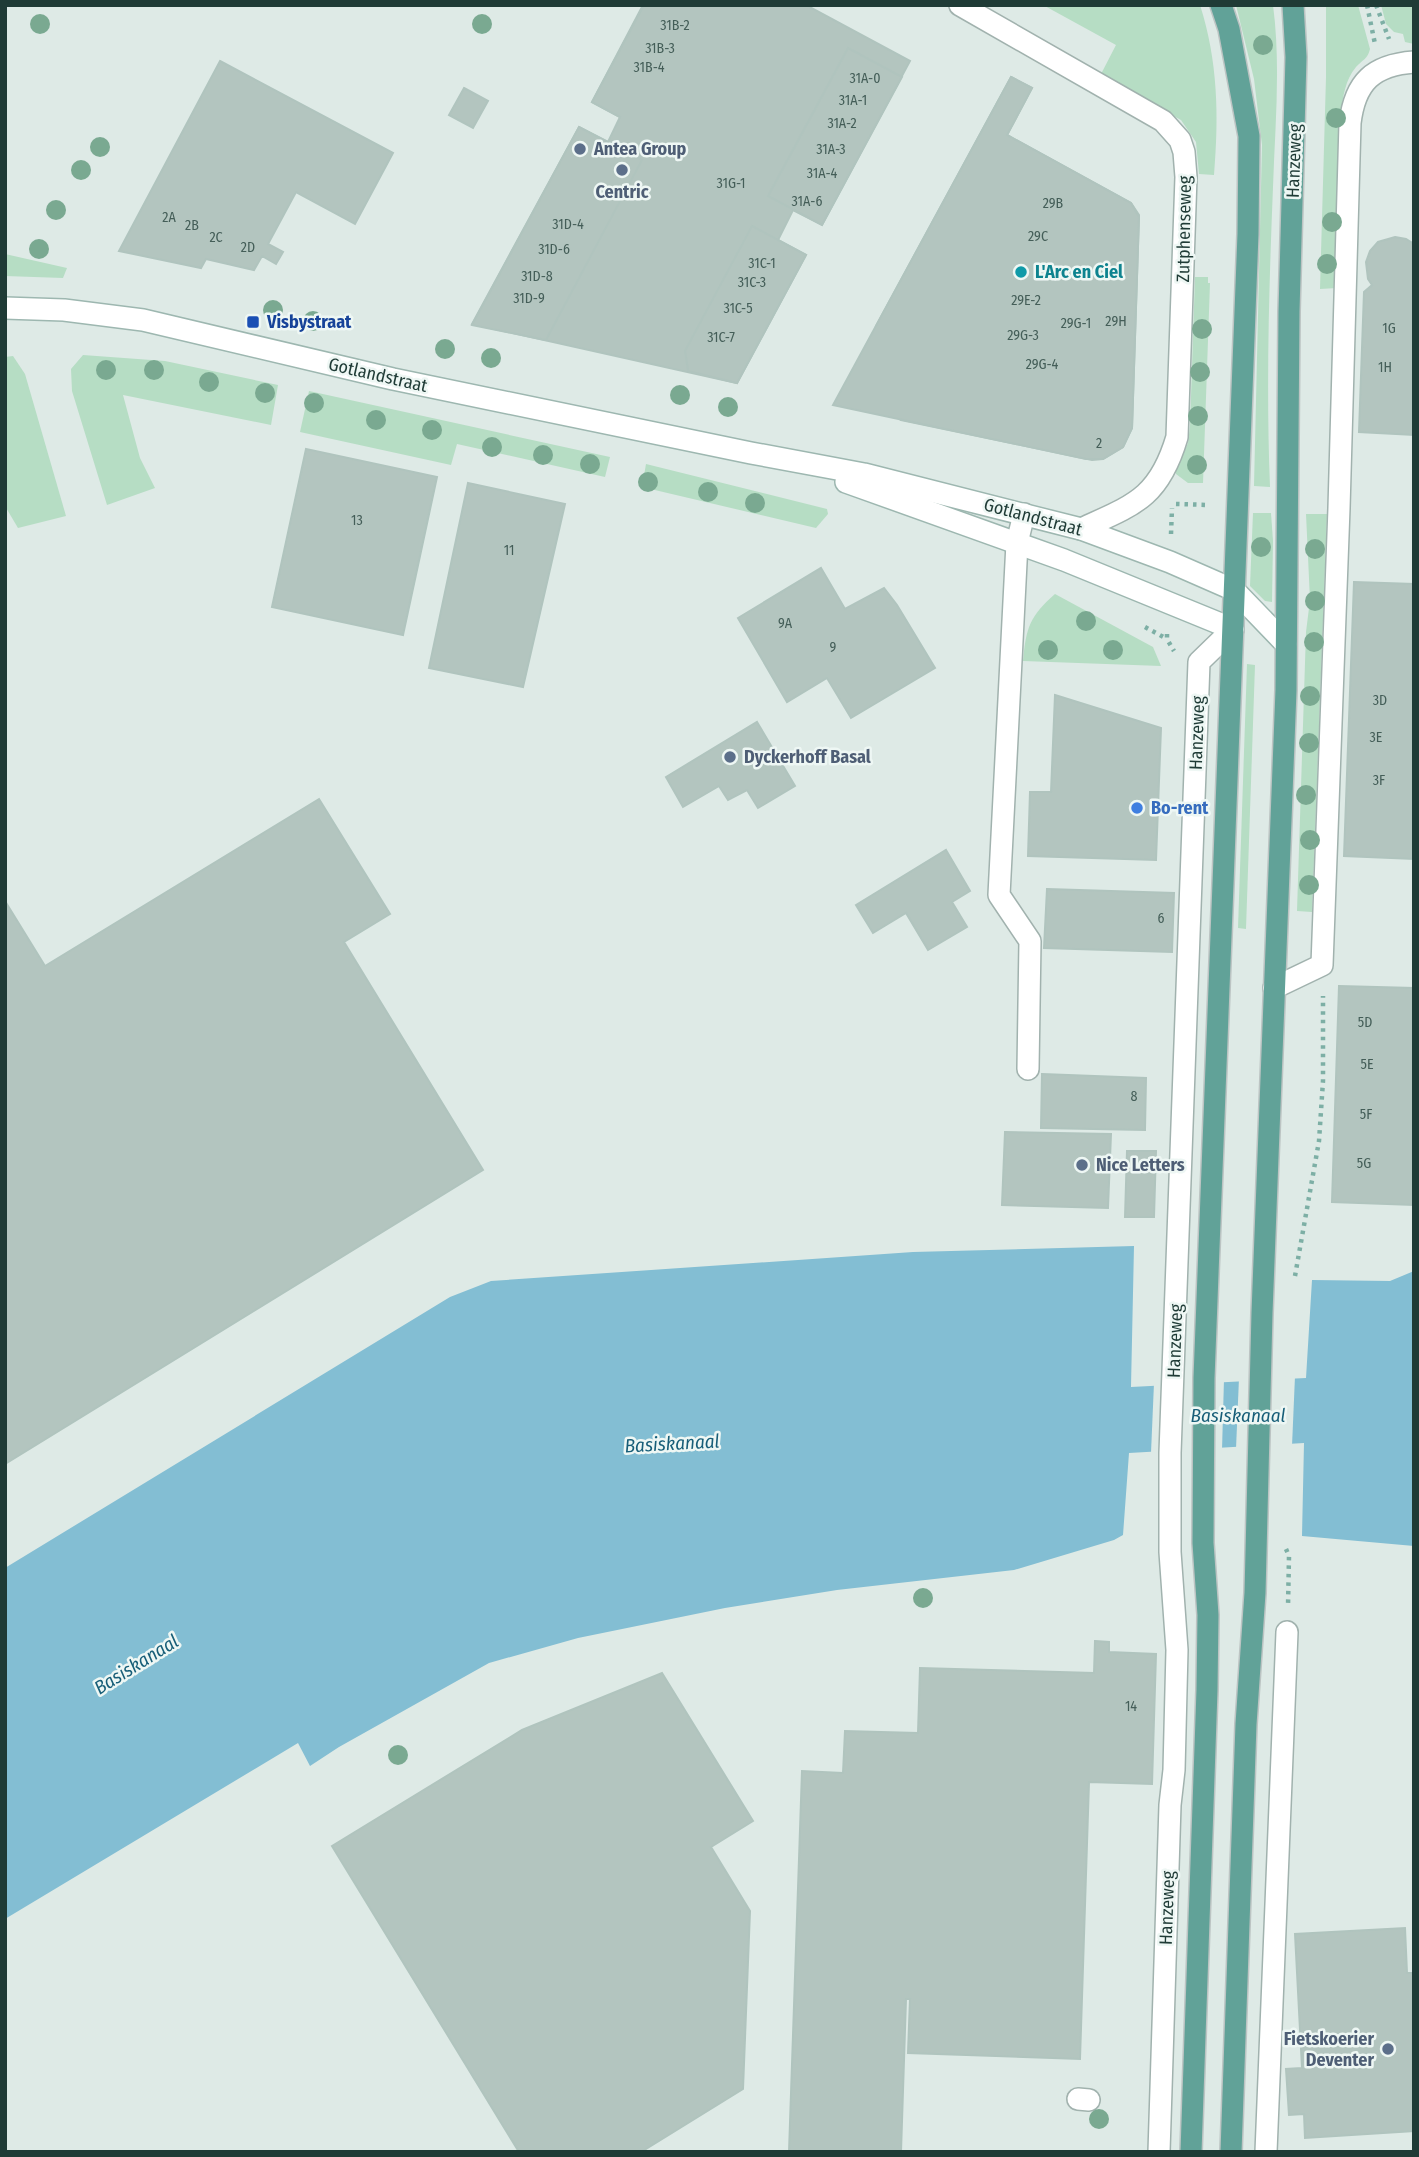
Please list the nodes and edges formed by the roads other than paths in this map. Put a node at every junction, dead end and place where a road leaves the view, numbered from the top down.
1 (960, 5) edge
2 (1221, 5) edge
3 (1293, 5) edge
4 (1397, 65) edge
5 (5, 307) edge
6 (751, 453) junction
7 (1024, 514) junction
8 (1081, 529) junction
9 (1017, 543) junction
10 (1234, 590) junction
11 (1233, 629) junction
12 (1286, 644) junction
13 (1274, 988) junction
14 (1028, 1069) dead end
15 (1287, 1632) dead end
16 (1159, 2152) edge
17 (1191, 2152) edge
18 (1231, 2152) edge
19 (1266, 2152) edge

1 - 8 street, Zutphenseweg
2 - 10 main road, Hanzeweg
3 - 12 main road, Hanzeweg
4 - 13 street
5 - 6 street, Gotlandstraat
6 - 7 street, Gotlandstraat
6 - 9 street, Gotlandstraat
7 - 8 street, Gotlandstraat
7 - 9 street
8 - 10 street, Gotlandstraat
9 - 11 street, Gotlandstraat
9 - 14 street
10 - 11 main road, Hanzeweg
10 - 12 street, Gotlandstraat
11 - 16 street, Hanzeweg
11 - 17 main road, Hanzeweg
12 - 13 main road, Hanzeweg
13 - 18 main road, Hanzeweg
15 - 19 street

